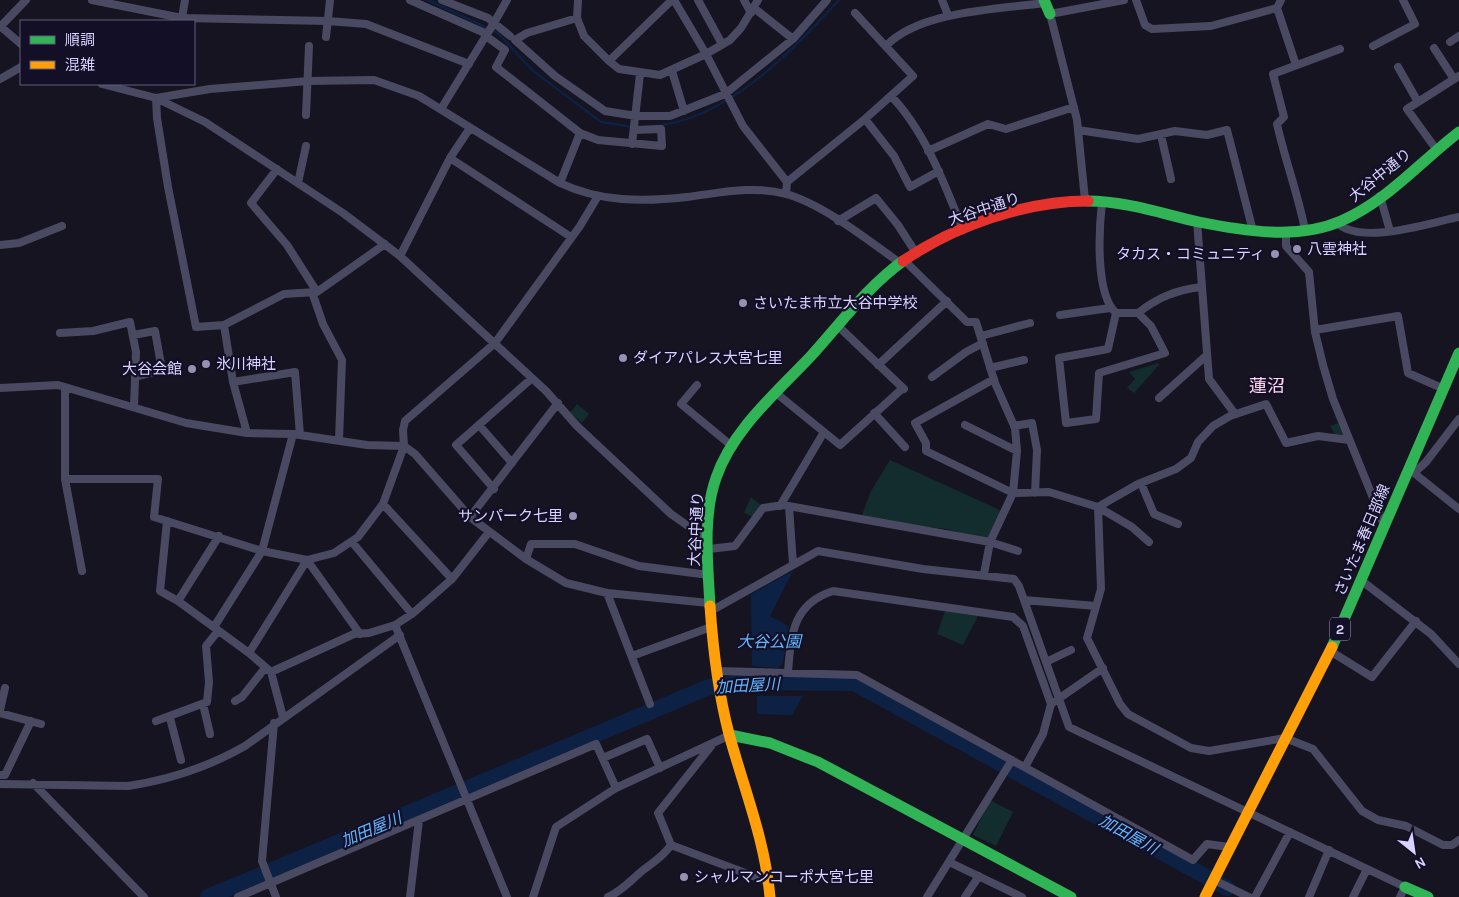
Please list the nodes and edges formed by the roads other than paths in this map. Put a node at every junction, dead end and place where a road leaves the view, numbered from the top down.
1 (26, 0) edge
2 (92, 0) edge
3 (185, 0) edge
4 (330, 0) edge
5 (410, 0) edge
6 (442, 0) edge
7 (507, 0) edge
8 (578, 0) edge
9 (673, 0) edge
10 (698, 0) edge
11 (744, 0) edge
12 (758, 0) edge
13 (827, 0) edge
14 (942, 0) edge
15 (1124, 0) edge
16 (1136, 0) edge
17 (1403, 0) edge
18 (1044, 1) edge
19 (1279, 4) edge
20 (753, 10) junction
21 (854, 13) dead end
22 (1050, 14) junction
23 (948, 15) junction
24 (182, 18) junction
25 (577, 18) junction
26 (328, 21) junction
27 (0, 26) edge
28 (489, 30) junction
29 (1459, 36) edge
30 (326, 37) dead end
31 (514, 39) junction
32 (793, 39) junction
33 (1450, 42) dead end
34 (20, 43) edge
35 (722, 44) junction
36 (309, 46) dead end
37 (886, 46) junction
38 (1373, 46) dead end
39 (1434, 48) dead end
40 (1340, 49) dead end
41 (706, 54) junction
42 (609, 61) junction
43 (469, 64) junction
44 (1296, 65) junction
45 (1398, 67) dead end
46 (20, 68) edge
47 (672, 71) junction
48 (640, 74) junction
49 (1456, 78) edge
50 (0, 79) edge
51 (308, 81) junction
52 (106, 85) edge
53 (891, 96) junction
54 (156, 98) junction
55 (728, 98) junction
56 (1418, 102) junction
57 (1074, 107) junction
58 (441, 109) junction
59 (684, 111) junction
60 (306, 115) dead end
61 (865, 119) junction
62 (635, 125) junction
63 (470, 128) junction
64 (1078, 130) junction
65 (1459, 132) edge
66 (580, 133) junction
67 (1161, 135) junction
68 (632, 144) junction
69 (306, 146) dead end
70 (1436, 148) junction
71 (928, 151) junction
72 (450, 158) junction
73 (277, 170) junction
74 (939, 171) junction
75 (1171, 180) dead end
76 (787, 182) junction
77 (298, 183) junction
78 (560, 183) junction
79 (786, 194) junction
80 (598, 196) junction
81 (1380, 196) junction
82 (1085, 200) junction
83 (1102, 202) junction
84 (1459, 217) edge
85 (838, 221) junction
86 (1197, 221) junction
87 (1338, 224) junction
88 (62, 226) dead end
89 (962, 230) junction
90 (1305, 230) junction
91 (1253, 231) junction
92 (1286, 231) junction
93 (1390, 231) junction
94 (571, 237) junction
95 (385, 244) junction
96 (0, 245) edge
97 (916, 253) junction
98 (400, 256) junction
99 (902, 262) junction
100 (1201, 287) junction
101 (314, 292) junction
102 (947, 300) junction
103 (1113, 310) junction
104 (1138, 313) junction
105 (1060, 314) dead end
106 (1030, 323) dead end
107 (224, 325) junction
108 (838, 326) junction
109 (1315, 330) junction
110 (60, 334) dead end
111 (133, 334) junction
112 (982, 340) junction
113 (495, 343) junction
114 (1459, 353) edge
115 (1207, 355) junction
116 (1024, 360) dead end
117 (878, 365) junction
118 (990, 368) junction
119 (135, 377) junction
120 (932, 377) dead end
121 (531, 379) junction
122 (994, 379) junction
123 (233, 382) junction
124 (697, 385) dead end
125 (66, 387) junction
126 (0, 388) edge
127 (1444, 388) junction
128 (776, 393) junction
129 (1159, 398) dead end
130 (558, 403) junction
131 (134, 407) junction
132 (874, 414) junction
133 (1235, 414) junction
134 (1459, 419) edge
135 (479, 425) junction
136 (965, 425) dead end
137 (1014, 426) junction
138 (824, 432) junction
139 (247, 433) junction
140 (297, 434) junction
141 (339, 440) junction
142 (1349, 440) junction
143 (404, 446) junction
144 (733, 446) junction
145 (905, 446) dead end
146 (1017, 451) junction
147 (512, 463) junction
148 (1411, 472) junction
149 (65, 480) junction
150 (1141, 483) junction
151 (494, 489) junction
152 (1013, 493) junction
153 (1036, 493) junction
154 (383, 504) junction
155 (780, 506) junction
156 (789, 506) junction
157 (1098, 507) junction
158 (1459, 509) edge
159 (470, 517) junction
160 (167, 521) junction
161 (1178, 524) dead end
162 (1384, 526) junction
163 (489, 532) junction
164 (219, 536) junction
165 (352, 542) junction
166 (990, 542) junction
167 (1149, 542) dead end
168 (708, 544) junction
169 (262, 551) junction
170 (1018, 551) dead end
171 (526, 559) junction
172 (307, 560) junction
173 (793, 564) junction
174 (82, 571) dead end
175 (709, 574) junction
176 (984, 574) junction
177 (452, 580) junction
178 (1362, 581) junction
179 (608, 593) junction
180 (178, 600) junction
181 (1024, 600) junction
182 (1096, 606) junction
183 (709, 607) junction
184 (412, 614) junction
185 (1416, 621) junction
186 (395, 625) junction
187 (711, 627) junction
188 (216, 629) junction
189 (360, 634) junction
190 (400, 635) junction
191 (1071, 650) dead end
192 (1330, 651) junction
193 (249, 653) junction
194 (632, 656) junction
195 (1458, 660) edge
196 (1046, 662) junction
197 (1103, 668) junction
198 (268, 670) junction
199 (716, 671) junction
200 (788, 672) junction
201 (5, 688) dead end
202 (1059, 700) junction
203 (235, 701) dead end
204 (203, 704) junction
205 (650, 704) dead end
206 (1051, 704) junction
207 (0, 711) edge
208 (283, 717) junction
209 (170, 718) junction
210 (31, 721) junction
211 (156, 721) dead end
212 (274, 723) junction
213 (41, 724) dead end
214 (210, 734) dead end
215 (730, 735) junction
216 (1286, 738) junction
217 (713, 744) junction
218 (603, 758) junction
219 (180, 760) dead end
220 (1012, 760) junction
221 (1025, 767) junction
222 (660, 768) junction
223 (0, 776) edge
224 (33, 783) junction
225 (0, 784) edge
226 (616, 788) junction
227 (466, 792) junction
228 (1247, 812) junction
229 (419, 820) junction
230 (1290, 832) junction
231 (964, 839) junction
232 (1459, 840) edge
233 (671, 845) junction
234 (1229, 847) junction
235 (1329, 850) junction
236 (948, 862) junction
237 (1367, 869) junction
238 (979, 876) junction
239 (267, 877) junction
240 (1214, 880) junction
241 (769, 882) junction
242 (1403, 892) edge
243 (144, 897) edge
244 (238, 897) edge
245 (276, 897) edge
246 (410, 897) edge
247 (507, 897) edge
248 (533, 897) edge
249 (608, 897) edge
250 (770, 897) edge
251 (927, 897) edge
252 (965, 897) edge
253 (1022, 897) edge
254 (1071, 897) edge
255 (1205, 897) edge
256 (1249, 897) edge
257 (1255, 897) edge
258 (1309, 897) edge
259 (1353, 897) edge
260 (1428, 897) edge

1 - 27 street
2 - 24 street
3 - 24 street
4 - 26 street
5 - 28 street
6 - 28 street
7 - 28 street
8 - 25 street
9 - 41 street
9 - 42 street
10 - 35 street
11 - 20 street
12 - 20 street
13 - 32 street
14 - 23 street
15 - 22 street
16 - 19 street
17 - 38 street
18 - 22 street
18 - 23 street
19 - 44 street
20 - 32 street
20 - 35 street
21 - 37 street
22 - 57 street
23 - 37 street
24 - 26 street
25 - 31 street
25 - 42 street
26 - 30 street
26 - 43 street
27 - 34 street
28 - 31 street
28 - 43 street
28 - 66 street
29 - 33 street
31 - 62 street
32 - 55 street
35 - 41 street
36 - 51 street
37 - 53 street
39 - 49 street
40 - 44 street
41 - 47 street
41 - 55 street
42 - 48 street
43 - 58 street
44 - 90 street
45 - 56 street
46 - 50 street
47 - 48 street
47 - 59 street
48 - 62 street
49 - 56 street
51 - 54 street
51 - 58 street
51 - 60 street
52 - 54 street
53 - 61 street
53 - 71 street
54 - 73 street
54 - 107 street
55 - 59 street
55 - 76 street
56 - 70 street
57 - 64 street
57 - 71 street
58 - 63 street
59 - 62 street
61 - 74 street
61 - 76 street
62 - 68 street
62 - 68 street
63 - 72 street
63 - 78 street
64 - 67 street
64 - 82 street
65 - 70 street, 大谷中通り
66 - 68 street
66 - 78 street
67 - 75 street
67 - 91 street
69 - 77 street
70 - 81 street, 大谷中通り
71 - 74 street
72 - 94 street
72 - 98 street
73 - 77 street
73 - 101 street
74 - 89 street
76 - 79 street
77 - 95 street
78 - 80 street
79 - 80 street
79 - 85 street
80 - 94 street
81 - 87 street, 大谷中通り
81 - 93 street
82 - 83 street, 大谷中通り
82 - 89 street, 大谷中通り
83 - 86 street, 大谷中通り
83 - 103 street
84 - 93 street
85 - 97 street
85 - 99 street
86 - 91 street, 大谷中通り
86 - 100 street
87 - 90 street, 大谷中通り
87 - 93 street
88 - 96 street
89 - 97 street, 大谷中通り
90 - 92 street, 大谷中通り
91 - 92 street, 大谷中通り
92 - 109 street
94 - 113 street
95 - 98 street
95 - 101 street
97 - 99 street, 大谷中通り
98 - 113 street
99 - 102 street
99 - 108 street, 大谷中通り
100 - 104 street
100 - 115 street
101 - 107 street
101 - 141 street
102 - 112 street
102 - 117 street
103 - 104 street
103 - 104 street
103 - 105 street
106 - 112 street
107 - 123 street
108 - 117 street
108 - 128 street, 大谷中通り
109 - 127 street
109 - 142 street
110 - 111 street
111 - 119 street
111 - 119 street
112 - 118 street
112 - 120 street
113 - 121 street
113 - 143 street
114 - 127 street, さいたま春日部線 / 2
115 - 129 street
115 - 133 street
116 - 118 street
117 - 132 street
118 - 122 street
119 - 131 street
121 - 130 street
121 - 135 street
122 - 137 street
122 - 152 street
123 - 139 street
123 - 140 street
124 - 144 street
125 - 126 street
125 - 131 street
125 - 149 street
127 - 148 street, さいたま春日部線 / 2
128 - 138 street
128 - 144 street, 大谷中通り
130 - 147 street
130 - 168 street
131 - 139 street
132 - 138 street
132 - 145 street
133 - 142 street
133 - 150 street
134 - 148 street
135 - 147 street
135 - 151 street
136 - 146 street
137 - 146 street
137 - 153 street
138 - 155 street
139 - 140 street
140 - 141 street
140 - 169 street
141 - 143 street
142 - 162 street
143 - 154 street
143 - 159 street
144 - 168 street, 大谷中通り
146 - 152 street
147 - 151 street
148 - 158 street
148 - 162 street, さいたま春日部線 / 2
149 - 160 street
149 - 174 street
150 - 157 street
150 - 161 street
151 - 159 street
152 - 153 street
152 - 166 street
153 - 157 street
154 - 165 street
154 - 177 street
155 - 156 street
155 - 168 street
156 - 166 street
156 - 173 street
157 - 167 street
157 - 182 street
159 - 163 street
160 - 164 street
160 - 180 street
162 - 178 street, さいたま春日部線 / 2
163 - 171 street
163 - 177 street
164 - 169 street
164 - 180 street
165 - 172 street
165 - 184 street
166 - 170 street
166 - 176 street
168 - 175 street, 大谷中通り
169 - 172 street
169 - 188 street
171 - 175 street
171 - 179 street
172 - 189 street
172 - 193 street
173 - 176 street
173 - 183 street
175 - 183 street, 大谷中通り
176 - 181 street
177 - 184 street
178 - 185 street
178 - 192 street, さいたま春日部線 / 2
179 - 183 street
179 - 194 street
180 - 188 street
181 - 182 street
181 - 196 street
182 - 197 street
183 - 187 street, 大谷中通り
184 - 186 street
185 - 192 street
185 - 195 street
186 - 189 street
186 - 190 street
187 - 194 street
187 - 199 street, 大谷中通り
188 - 193 street
188 - 204 street
189 - 198 street
190 - 208 street
190 - 227 street
191 - 196 street
192 - 216 street, さいたま春日部線 / 2
193 - 198 street
194 - 205 street
196 - 202 street
197 - 202 street
197 - 216 street
198 - 203 street
198 - 208 street
199 - 200 street
199 - 215 street, 大谷中通り
200 - 206 street
200 - 220 street
201 - 207 street
202 - 206 street
202 - 228 street
204 - 209 street
204 - 214 street
206 - 221 street
207 - 210 street
208 - 212 street
209 - 211 street
209 - 219 street
210 - 213 street
210 - 223 street
212 - 224 street
212 - 239 street
215 - 217 street
215 - 231 street
215 - 241 street, 大谷中通り
216 - 228 street, さいたま春日部線 / 2
216 - 232 street
217 - 222 street
217 - 233 street
218 - 222 street
218 - 226 street
218 - 227 street
220 - 221 street
220 - 231 street
221 - 234 street
222 - 226 street
224 - 225 street
224 - 243 street
226 - 248 street
227 - 229 street
227 - 247 street
228 - 230 street
228 - 234 street, さいたま春日部線 / 2
229 - 239 street
229 - 246 street
230 - 235 street
230 - 257 street
231 - 236 street
231 - 254 street
233 - 241 street
233 - 249 street
234 - 240 street, さいたま春日部線 / 2
235 - 237 street
235 - 258 street
236 - 238 street
236 - 251 street
237 - 242 street
237 - 259 street
238 - 252 street
238 - 253 street
239 - 244 street
239 - 245 street
240 - 255 street, さいたま春日部線 / 2
240 - 256 street
241 - 250 street, 大谷中通り
242 - 260 street

